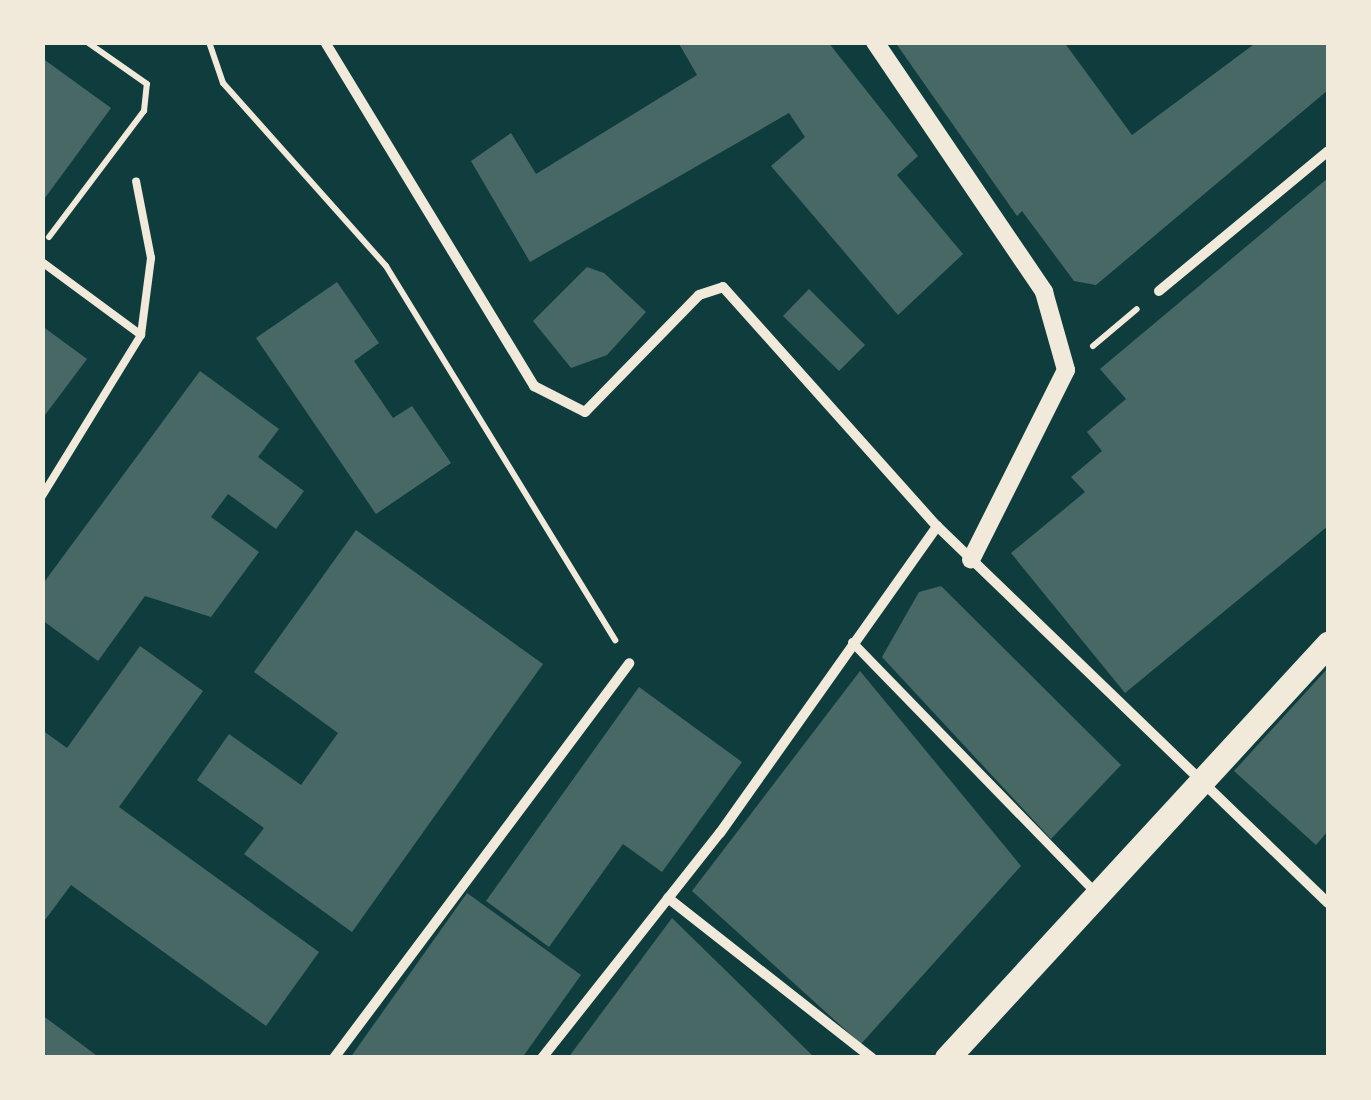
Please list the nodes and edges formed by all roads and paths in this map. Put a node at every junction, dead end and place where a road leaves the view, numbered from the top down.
1 (87, 42) edge
2 (209, 42) edge
3 (325, 42) edge
4 (874, 42) edge
5 (1328, 151) edge
6 (136, 181) dead end
7 (42, 246) edge
8 (42, 262) edge
9 (1159, 291) joint
10 (141, 335) junction
11 (1066, 370) junction
12 (42, 496) edge
13 (937, 526) junction
14 (971, 560) junction
15 (852, 642) junction
16 (1328, 644) edge
17 (629, 662) joint
18 (1200, 780) junction
19 (1096, 893) junction
20 (668, 898) junction
21 (1328, 902) edge
22 (334, 1058) edge
23 (542, 1058) edge
24 (872, 1058) edge
25 (947, 1058) edge

1 - 7 path
2 - 17 path
3 - 13 street
4 - 11 street
5 - 9 street
6 - 10 lane
8 - 10 lane
9 - 11 path
10 - 12 lane
11 - 14 street
13 - 14 street
13 - 15 street
14 - 18 street
15 - 19 street
15 - 20 street
16 - 18 main road
17 - 22 street
18 - 19 main road
18 - 21 street
19 - 25 main road
20 - 23 street
20 - 24 street

